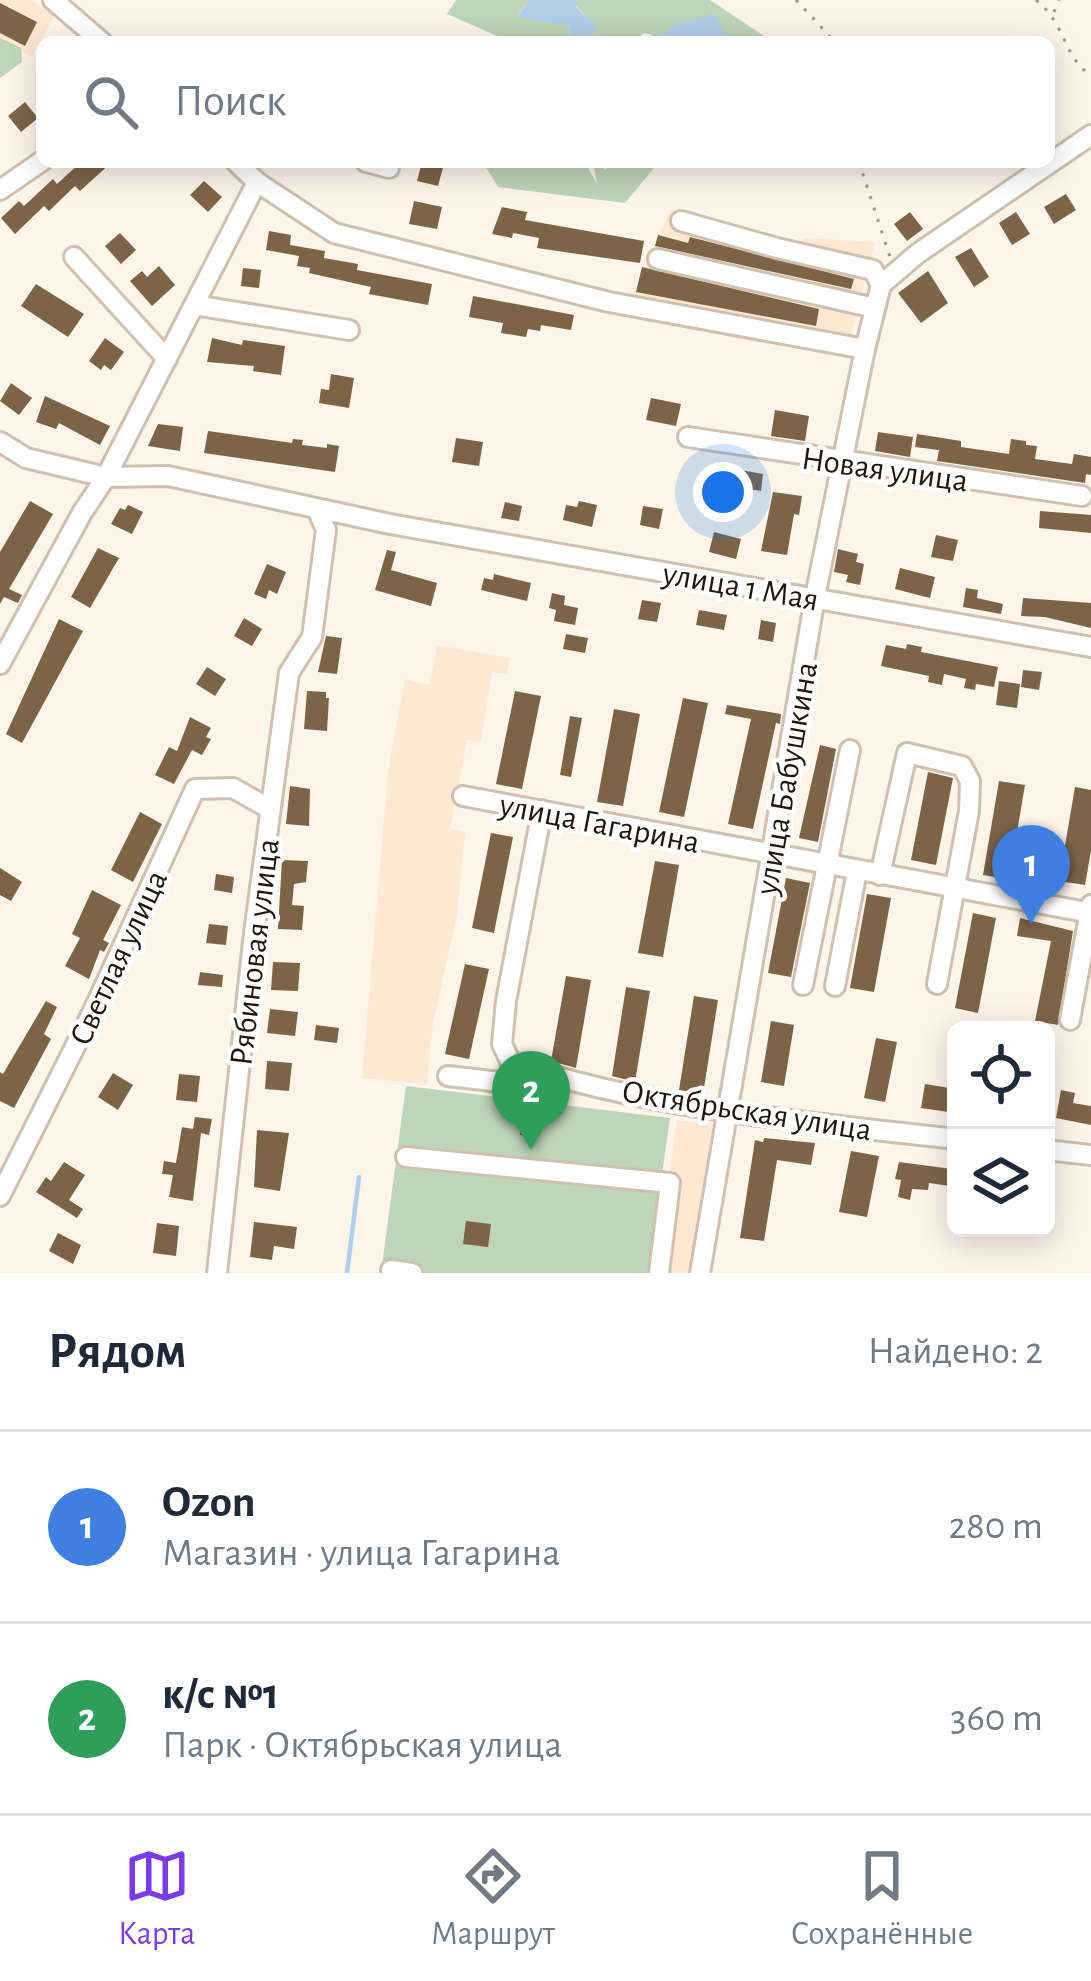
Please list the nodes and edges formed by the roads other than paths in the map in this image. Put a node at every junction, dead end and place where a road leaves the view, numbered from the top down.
1 (53, 0) edge
2 (95, 36) edge
3 (1091, 135) edge
4 (1055, 159) edge
5 (36, 164) edge
6 (242, 168) edge
7 (1042, 168) edge
8 (257, 182) junction
9 (0, 190) edge
10 (681, 220) dead end
11 (74, 257) dead end
12 (658, 260) dead end
13 (881, 285) junction
14 (194, 305) junction
15 (875, 308) junction
16 (349, 330) dead end
17 (865, 349) junction
18 (167, 358) junction
19 (688, 437) dead end
20 (0, 442) edge
21 (842, 462) junction
22 (106, 477) junction
23 (1082, 496) dead end
24 (316, 509) junction
25 (815, 597) junction
26 (1091, 647) edge
27 (0, 664) edge
28 (850, 750) dead end
29 (463, 796) dead end
30 (270, 809) junction
31 (542, 810) junction
32 (770, 856) junction
33 (827, 866) junction
34 (857, 871) junction
35 (880, 875) junction
36 (955, 888) junction
37 (1091, 910) edge
38 (937, 984) dead end
39 (803, 985) dead end
40 (835, 986) dead end
41 (1070, 1020) dead end
42 (448, 1076) dead end
43 (556, 1078) junction
44 (730, 1112) junction
45 (947, 1138) edge
46 (1055, 1151) edge
47 (1091, 1155) edge
48 (406, 1156) dead end
49 (2, 1186) edge
50 (391, 1270) edge
51 (217, 1273) edge
52 (412, 1273) edge
53 (658, 1273) edge
54 (700, 1273) edge

1 - 2 street
3 - 4 street
5 - 9 street
6 - 8 street
7 - 13 street
8 - 14 street
8 - 17 street
10 - 13 street
11 - 18 street
12 - 15 street
13 - 15 street, улица Бабушкина
14 - 16 street
14 - 18 street
15 - 17 street, улица Бабушкина
17 - 21 street, улица Бабушкина
18 - 22 street
19 - 21 street, Новая улица
20 - 22 street, улица 1 Мая
21 - 23 street, Новая улица
21 - 25 street, улица Бабушкина
22 - 24 street, улица 1 Мая
22 - 27 street
24 - 25 street, улица 1 Мая
24 - 30 street, Рябиновая улица
25 - 26 street, улица 1 Мая
25 - 32 street, улица Бабушкина
28 - 33 street
29 - 31 street, улица Гагарина
30 - 49 street, Светлая улица
30 - 51 street, Рябиновая улица
31 - 32 street, улица Гагарина
31 - 43 street, Октябрьская улица
32 - 33 street, улица Гагарина
32 - 44 street, улица Бабушкина
33 - 34 street, улица Гагарина
33 - 39 street
34 - 35 street, улица Гагарина
34 - 40 street
35 - 36 street, улица Гагарина
35 - 36 street
36 - 37 street, улица Гагарина
36 - 38 street
37 - 41 street
42 - 43 street
43 - 44 street, Октябрьская улица
44 - 45 street, Октябрьская улица
44 - 54 street, улица Бабушкина
46 - 47 street
48 - 53 street
50 - 52 street

